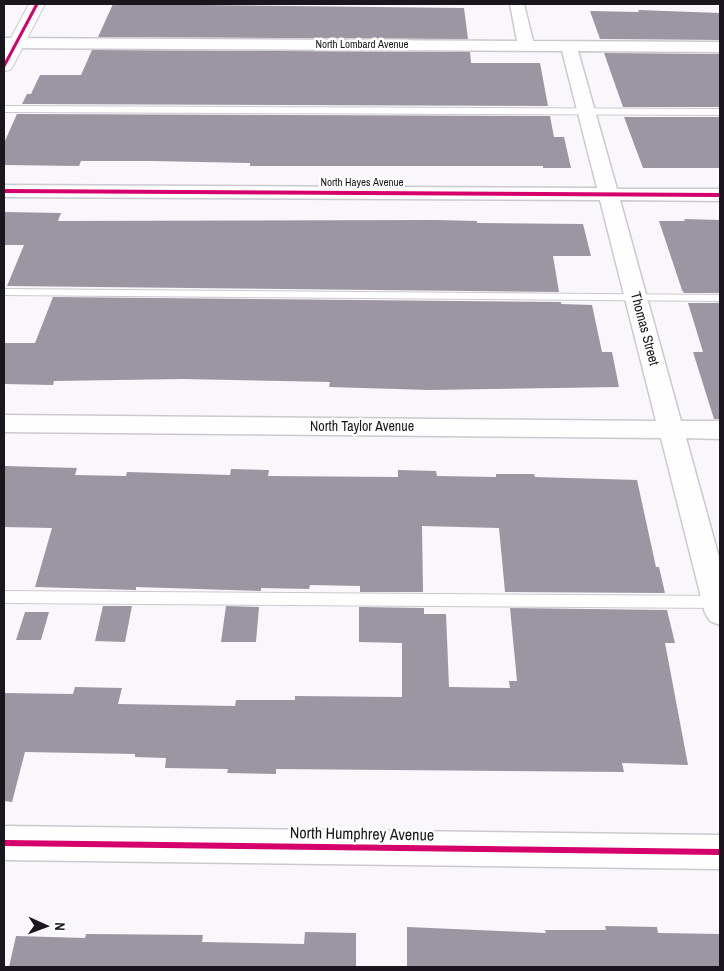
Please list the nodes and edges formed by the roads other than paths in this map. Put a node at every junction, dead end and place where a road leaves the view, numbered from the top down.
1 (37, 4) edge
2 (517, 4) edge
3 (10, 43) edge
4 (526, 46) junction
5 (569, 46) junction
6 (720, 47) edge
7 (4, 66) edge
8 (4, 109) edge
9 (586, 112) junction
10 (720, 112) edge
11 (4, 191) edge
12 (609, 194) junction
13 (720, 195) edge
14 (4, 292) edge
15 (636, 297) junction
16 (720, 298) edge
17 (4, 424) edge
18 (672, 430) junction
19 (720, 430) edge
20 (4, 597) edge
21 (719, 605) edge
22 (4, 843) edge
23 (720, 852) edge

1 - 3 street
2 - 4 street
3 - 4 street, North Lombard Avenue
3 - 7 street
4 - 5 street, North Lombard Avenue
5 - 6 street, North Lombard Avenue
5 - 9 street, Thomas Street
8 - 9 lane
9 - 10 lane
9 - 12 street, Thomas Street
11 - 12 street, North Hayes Avenue
12 - 13 street, North Hayes Avenue
12 - 15 street, Thomas Street
14 - 15 lane
15 - 16 lane
15 - 18 street, Thomas Street
17 - 18 street, North Taylor Avenue
18 - 19 street, North Taylor Avenue
18 - 21 street, Thomas Street
20 - 21 lane
22 - 23 street, North Humphrey Avenue

